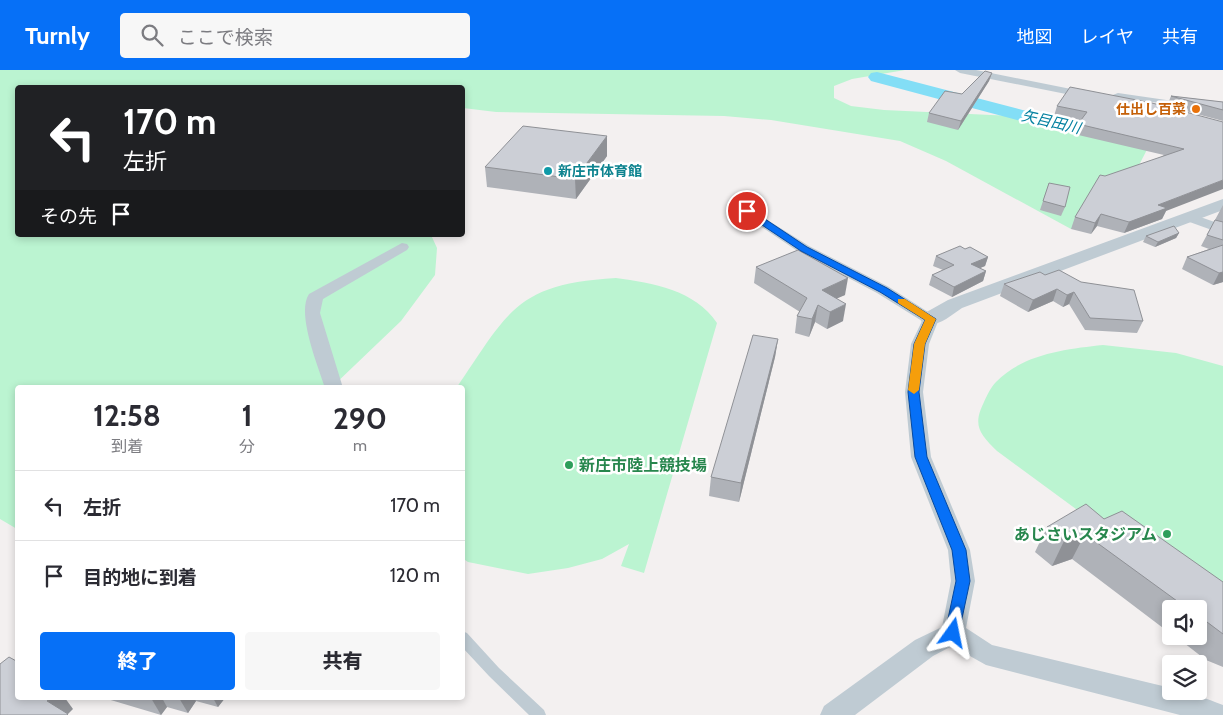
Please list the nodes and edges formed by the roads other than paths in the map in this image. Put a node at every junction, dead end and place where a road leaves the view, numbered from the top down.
1 (960, 70) edge
2 (1105, 99) junction
3 (1185, 104) edge
4 (1177, 115) edge
5 (1223, 204) edge
6 (747, 211) dead end
7 (1189, 217) junction
8 (1223, 230) edge
9 (402, 247) dead end
10 (931, 319) junction
11 (333, 385) edge
12 (953, 633) junction
13 (465, 641) edge
14 (539, 715) edge
15 (834, 715) edge
16 (1216, 715) edge

1 - 2 street
2 - 3 lane
2 - 4 street
5 - 7 street
6 - 10 street
7 - 8 street
7 - 10 street
9 - 11 street
10 - 12 street
12 - 15 street
12 - 16 street
13 - 14 lane

